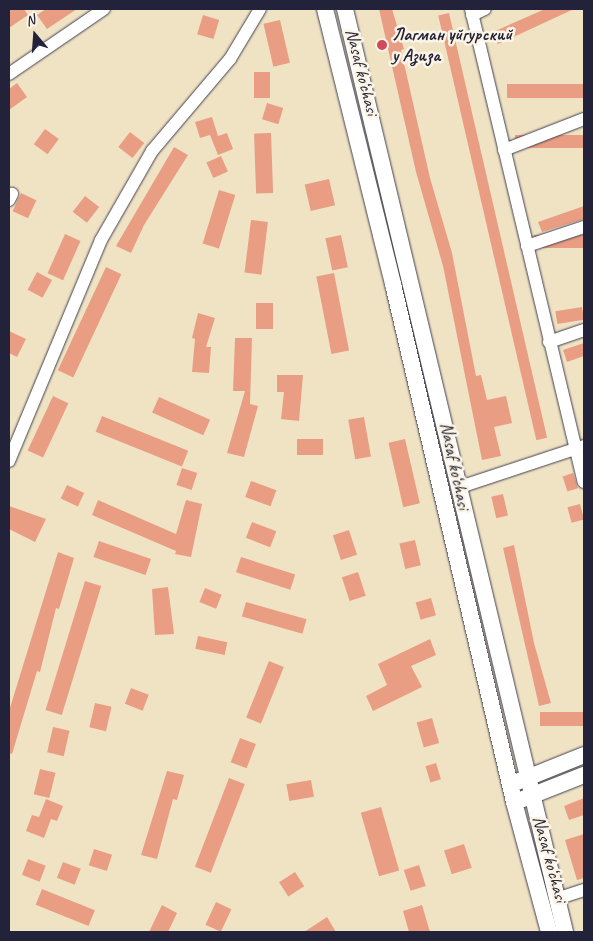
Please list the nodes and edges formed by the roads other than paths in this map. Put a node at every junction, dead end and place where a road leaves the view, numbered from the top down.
1 (104, 9) edge
2 (260, 9) edge
3 (325, 9) edge
4 (344, 9) edge
5 (485, 9) edge
6 (471, 12) edge
7 (9, 74) edge
8 (584, 119) edge
9 (504, 150) junction
10 (584, 227) edge
11 (526, 246) junction
12 (584, 330) edge
13 (549, 342) junction
14 (580, 448) edge
15 (9, 458) edge
16 (584, 482) edge
17 (460, 487) junction
18 (584, 755) edge
19 (584, 775) edge
20 (527, 778) junction
21 (509, 784) junction
22 (531, 796) junction
23 (514, 802) junction
24 (584, 890) edge
25 (556, 899) junction
26 (549, 932) edge
27 (565, 932) edge

1 - 7 street
2 - 15 street
3 - 21 main road, Nasaf ko‘chasi
4 - 17 main road, Nasaf ko‘chasi
5 - 6 street
6 - 9 street
8 - 9 street
9 - 11 street
10 - 11 street
11 - 13 street
12 - 13 street
13 - 14 street
14 - 16 street
14 - 17 street
17 - 20 main road, Nasaf ko‘chasi
18 - 20 main road
19 - 22 main road
20 - 21 main road
20 - 22 main road, Nasaf ko‘chasi
21 - 23 main road, Nasaf ko‘chasi
22 - 23 main road
22 - 25 main road, Nasaf ko‘chasi
23 - 26 main road, Nasaf ko‘chasi
24 - 25 street
25 - 27 main road, Nasaf ko‘chasi

